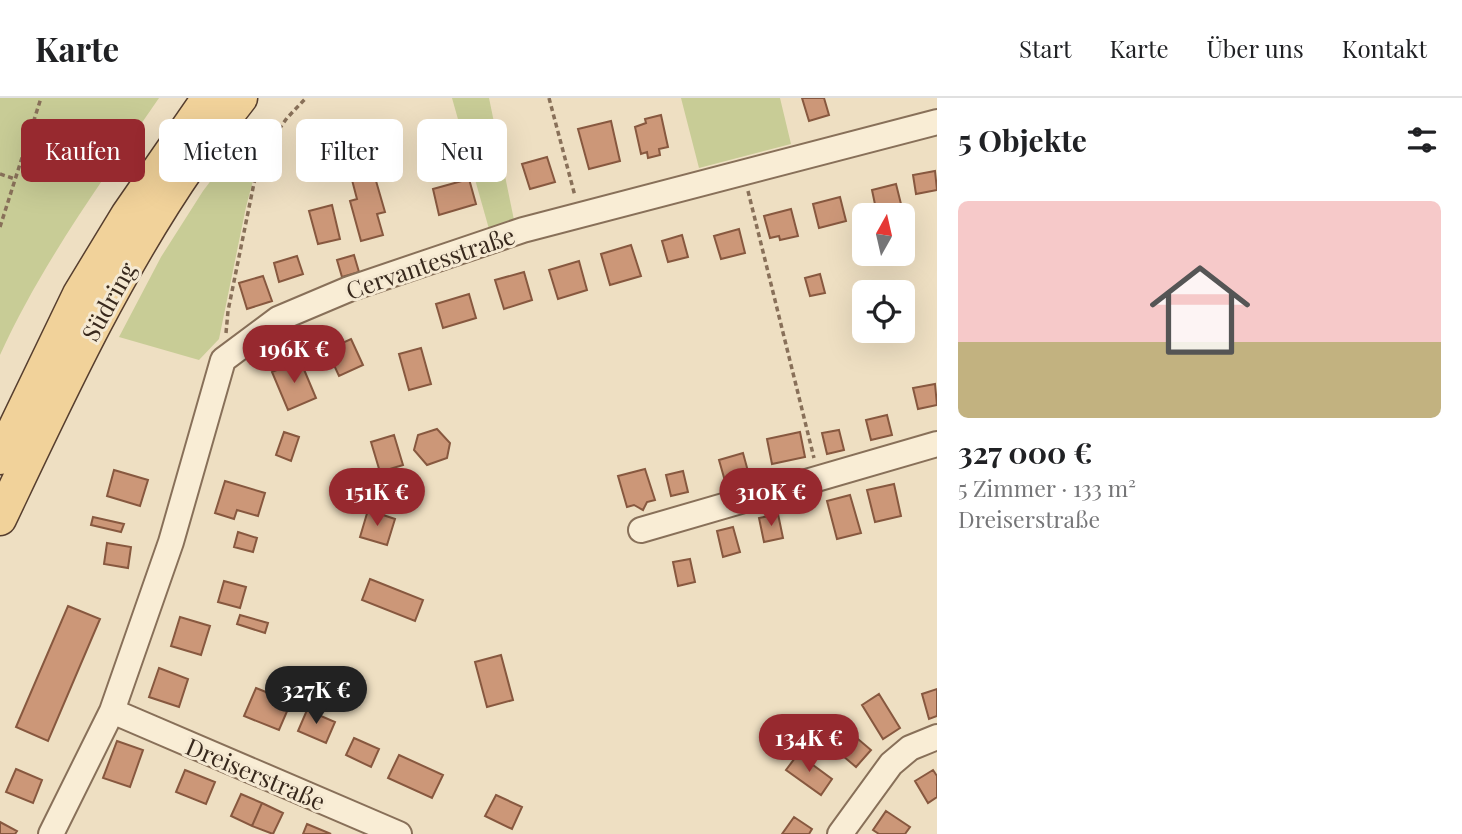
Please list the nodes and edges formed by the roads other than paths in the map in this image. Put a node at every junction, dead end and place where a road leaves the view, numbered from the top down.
1 (208, 98) edge
2 (241, 98) edge
3 (937, 122) edge
4 (937, 444) edge
5 (0, 458) edge
6 (0, 519) edge
7 (641, 530) dead end
8 (112, 712) junction
9 (937, 737) edge
10 (51, 834) edge
11 (399, 834) edge
12 (840, 834) edge

1 - 5 main road, Südring
2 - 6 main road, Südring
3 - 8 street, Cervantesstraße
4 - 7 street
8 - 10 street
8 - 11 street, Dreiserstraße
9 - 12 street

